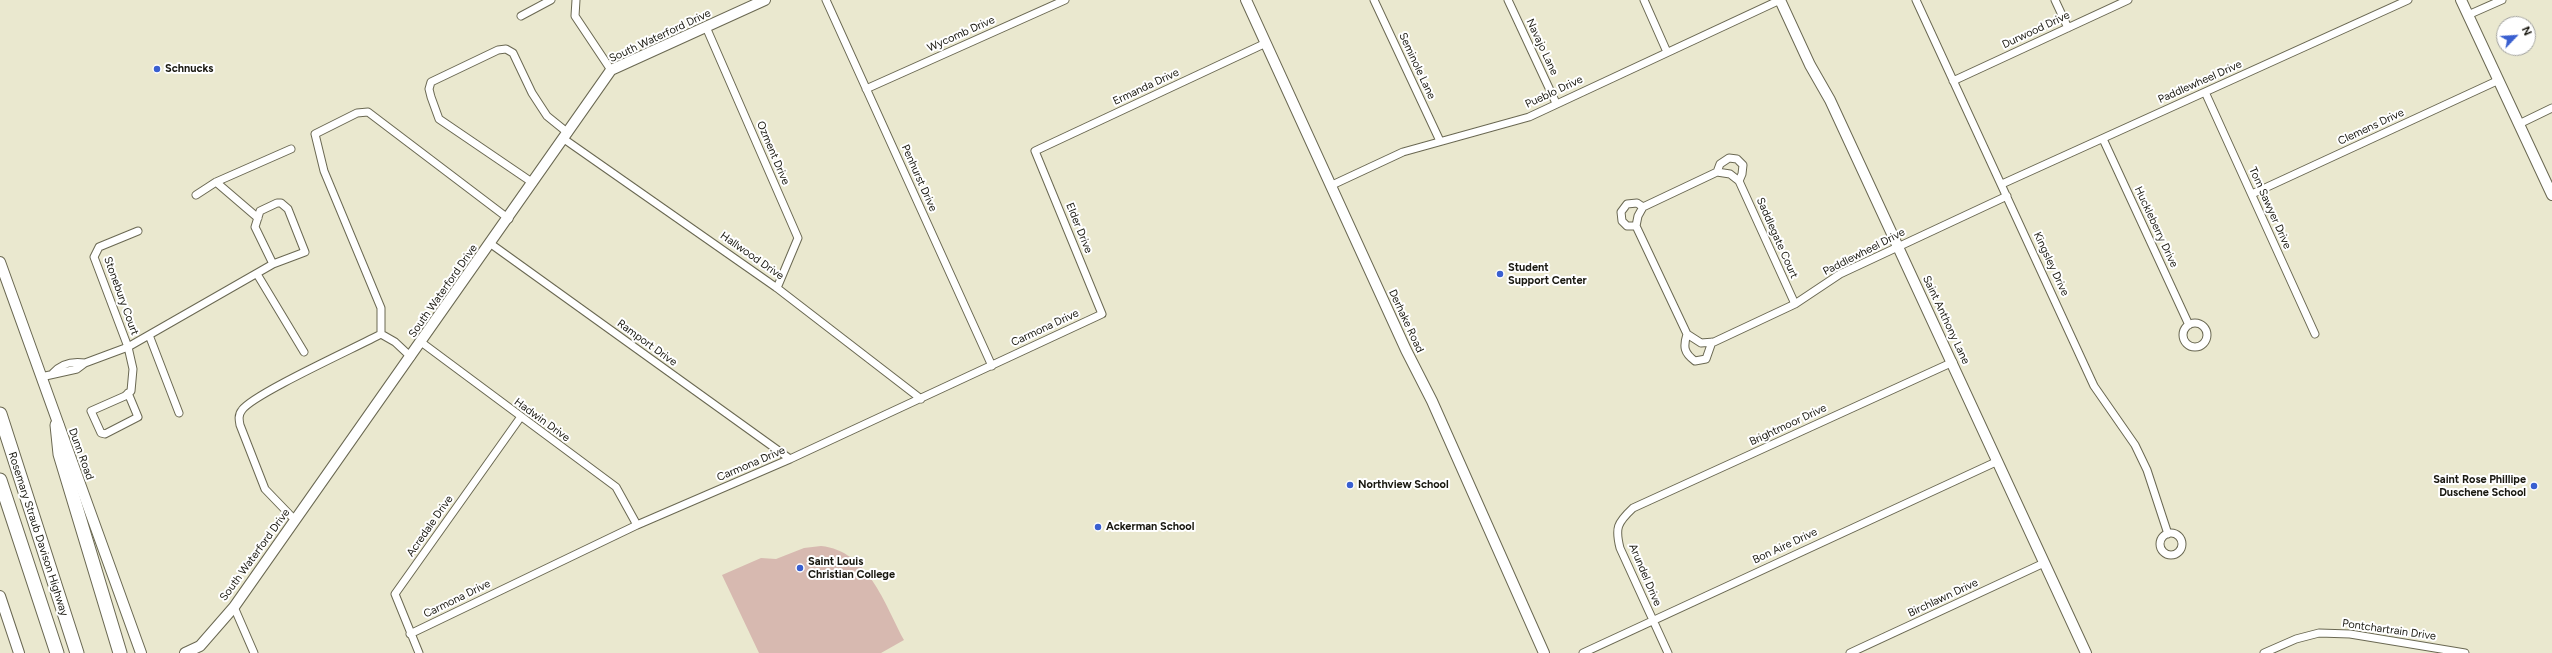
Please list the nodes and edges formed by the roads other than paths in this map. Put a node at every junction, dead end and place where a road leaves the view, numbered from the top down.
1 (551, 0) edge
2 (576, 0) edge
3 (764, 0) edge
4 (826, 0) edge
5 (1065, 0) edge
6 (1246, 0) edge
7 (1374, 0) edge
8 (1508, 0) edge
9 (1644, 0) edge
10 (1780, 0) edge
11 (1916, 0) edge
12 (2055, 0) edge
13 (2128, 0) edge
14 (2408, 0) edge
15 (2461, 0) edge
16 (2502, 0) edge
17 (2468, 15) junction
18 (522, 16) dead end
19 (706, 27) junction
20 (2068, 28) junction
21 (1266, 43) junction
22 (1667, 52) junction
23 (612, 70) junction
24 (1953, 80) junction
25 (2499, 80) junction
26 (866, 89) junction
27 (2205, 92) junction
28 (1556, 103) junction
29 (2552, 108) edge
30 (2519, 124) junction
31 (566, 136) junction
32 (2103, 139) junction
33 (1440, 141) junction
34 (291, 149) dead end
35 (1035, 151) joint
36 (1717, 172) junction
37 (1739, 180) junction
38 (216, 182) junction
39 (534, 183) junction
40 (2002, 184) junction
41 (1330, 186) junction
42 (2252, 194) junction
43 (196, 195) dead end
44 (2552, 195) edge
45 (2007, 196) junction
46 (1643, 207) junction
47 (258, 218) junction
48 (509, 219) junction
49 (1636, 226) junction
50 (138, 230) dead end
51 (491, 244) junction
52 (1898, 246) junction
53 (0, 262) edge
54 (273, 264) junction
55 (257, 274) junction
56 (777, 288) junction
57 (1794, 304) junction
58 (1102, 314) joint
59 (2189, 325) dead end
60 (381, 334) junction
61 (1687, 334) junction
62 (2315, 334) dead end
63 (149, 335) junction
64 (421, 342) junction
65 (1712, 342) junction
66 (128, 347) junction
67 (304, 352) dead end
68 (411, 357) junction
69 (1952, 362) junction
70 (992, 366) junction
71 (41, 377) junction
72 (128, 394) junction
73 (921, 399) junction
74 (179, 412) dead end
75 (0, 414) edge
76 (520, 418) junction
77 (57, 425) junction
78 (790, 459) junction
79 (1998, 461) junction
80 (0, 480) edge
81 (1632, 508) joint
82 (296, 519) junction
83 (637, 525) junction
84 (2168, 534) dead end
85 (2044, 563) junction
86 (0, 596) edge
87 (234, 607) junction
88 (1652, 620) junction
89 (410, 634) junction
90 (19, 653) edge
91 (57, 653) edge
92 (78, 653) edge
93 (120, 653) edge
94 (141, 653) edge
95 (185, 653) edge
96 (254, 653) edge
97 (419, 653) edge
98 (1544, 653) edge
99 (1583, 653) edge
100 (1668, 653) edge
101 (1850, 653) edge
102 (2086, 653) edge
103 (2264, 653) edge
104 (2465, 653) edge

1 - 18 street
2 - 23 street
3 - 19 street, South Waterford Drive
4 - 26 street, Penhurst Drive
5 - 26 street, Wycomb Drive
6 - 21 street, Derhake Road
7 - 33 street, Seminole Lane
8 - 28 street, Navajo Lane
9 - 22 street
10 - 22 street, Pueblo Drive
10 - 52 street, Saint Anthony Lane
11 - 24 street, Kingsley Drive
12 - 20 street
13 - 20 street, Durwood Drive
14 - 27 street, Paddlewheel Drive
15 - 17 street
16 - 17 street
17 - 25 street
19 - 23 street, South Waterford Drive
19 - 56 street, Ozment Drive
20 - 24 street, Durwood Drive
21 - 35 street, Ermanda Drive
21 - 41 street, Derhake Road
22 - 28 street, Pueblo Drive
23 - 31 street, South Waterford Drive
24 - 40 street, Kingsley Drive
25 - 30 street
25 - 42 street, Clemens Drive
26 - 70 street, Penhurst Drive
27 - 32 street, Paddlewheel Drive
27 - 42 street, Tom Sawyer Drive
28 - 33 street, Pueblo Drive
29 - 30 street
30 - 44 street
31 - 39 street, South Waterford Drive
31 - 39 street, Hallwood Drive
31 - 56 street, Hallwood Drive
32 - 40 street, Paddlewheel Drive
32 - 59 street, Huckleberry Drive
33 - 41 street, Pueblo Drive
34 - 38 street
35 - 58 street, Elder Drive
36 - 37 street
36 - 37 street, Saddlegate Court
36 - 46 street, Saddlegate Court
37 - 57 street, Saddlegate Court
38 - 43 street
38 - 47 street
39 - 48 street, South Waterford Drive
40 - 45 street, Kingsley Drive
41 - 98 street, Derhake Road
42 - 62 street, Tom Sawyer Drive
45 - 52 street, Paddlewheel Drive
45 - 84 street, Kingsley Drive
46 - 49 street
46 - 49 street
47 - 54 street
47 - 54 street, Stonebury Court
48 - 51 street, South Waterford Drive
48 - 60 street
49 - 61 street
50 - 66 street, Stonebury Court
51 - 64 street, South Waterford Drive
51 - 78 street, Ramport Drive
52 - 57 street, Paddlewheel Drive
52 - 69 street, Saint Anthony Lane
53 - 71 street, Dunn Road
54 - 55 street, Stonebury Court
55 - 63 street, Stonebury Court
55 - 67 street
56 - 73 street, Hallwood Drive
57 - 65 street, Paddlewheel Drive
58 - 70 street, Carmona Drive
60 - 68 street
60 - 82 street
61 - 65 street, Paddlewheel Drive
61 - 65 street
63 - 66 street, Stonebury Court
63 - 74 street, Stonebury Court
64 - 68 street, South Waterford Drive
64 - 76 street, Hadwin Drive
66 - 71 street, Stonebury Court
66 - 72 street, Stonebury Court
68 - 82 street, South Waterford Drive
69 - 79 street, Saint Anthony Lane
69 - 81 street, Brightmoor Drive
70 - 73 street, Carmona Drive
71 - 77 street, Dunn Road
72 - 72 street
73 - 78 street, Carmona Drive
75 - 92 highway, Rosemary Straub Davison Highway
76 - 83 street, Hadwin Drive
76 - 89 street, Acredale Drive
77 - 93 highway
77 - 94 street, Dunn Road
78 - 83 street, Carmona Drive
79 - 85 street, Saint Anthony Lane
79 - 88 street, Bon Aire Drive
80 - 91 highway, Rosemary Straub Davison Highway
81 - 88 street, Arundel Drive
82 - 87 street, South Waterford Drive
83 - 89 street, Carmona Drive
85 - 101 street, Birchlawn Drive
85 - 102 street, Saint Anthony Lane
86 - 90 street
87 - 95 street, South Waterford Drive
87 - 96 street
88 - 99 street, Bon Aire Drive
88 - 100 street, Arundel Drive
89 - 97 street, Acredale Drive
103 - 104 street, Pontchartrain Drive

